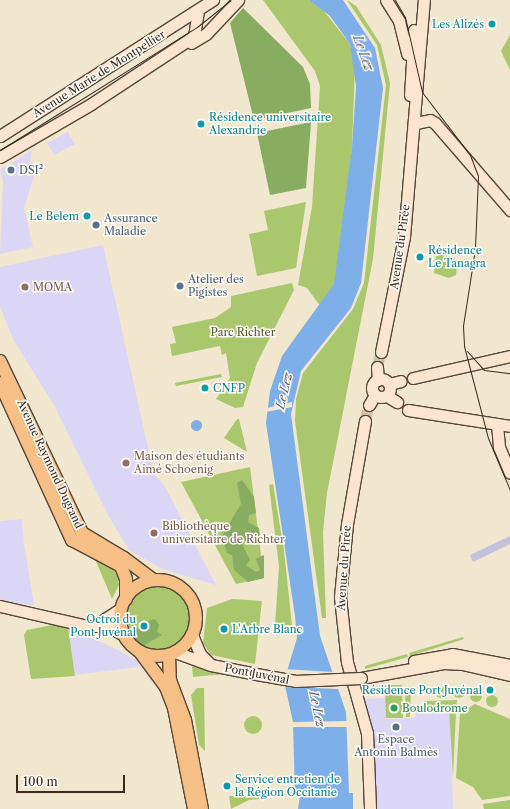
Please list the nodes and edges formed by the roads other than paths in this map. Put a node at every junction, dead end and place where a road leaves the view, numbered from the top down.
1 (213, 0) edge
2 (238, 0) edge
3 (386, 0) edge
4 (419, 0) edge
5 (424, 0) edge
6 (198, 12) junction
7 (410, 61) junction
8 (142, 72) junction
9 (416, 123) junction
10 (0, 136) edge
11 (412, 141) junction
12 (0, 158) edge
13 (510, 210) edge
14 (381, 352) tunnel mouth
15 (510, 356) edge
16 (0, 361) edge
17 (377, 367) tunnel mouth
18 (413, 378) dead end
19 (378, 380) junction
20 (401, 380) dead end
21 (0, 383) edge
22 (389, 384) junction
23 (375, 395) junction
24 (387, 396) junction
25 (397, 402) dead end
26 (369, 405) tunnel mouth
27 (408, 410) dead end
28 (365, 421) tunnel mouth
29 (497, 424) junction
30 (510, 426) edge
31 (510, 473) edge
32 (153, 580) junction
33 (123, 604) junction
34 (0, 606) edge
35 (97, 624) junction
36 (192, 634) junction
37 (124, 635) junction
38 (140, 652) junction
39 (172, 654) junction
40 (434, 660) junction
41 (211, 665) junction
42 (510, 665) edge
43 (510, 675) edge
44 (194, 809) edge
45 (202, 809) edge
46 (370, 809) edge

1 - 6 main road, Avenue Marie de Montpellier
2 - 8 main road, Avenue Marie de Montpellier
3 - 7 main road, Avenue du Pirée
4 - 7 main road
5 - 9 main road, Avenue du Pirée
6 - 8 main road, Avenue Marie de Montpellier
6 - 10 main road, Avenue Marie de Montpellier
7 - 11 main road, Avenue du Pirée
8 - 12 main road, Avenue Marie de Montpellier
9 - 11 main road, Avenue du Pirée
9 - 13 main road
11 - 14 main road, Avenue du Pirée
15 - 18 main road
16 - 32 main road, Avenue Raymond Dugrand
17 - 19 main road
19 - 22 main road
19 - 23 main road
20 - 22 main road
21 - 33 main road
22 - 24 main road
23 - 24 main road
23 - 26 main road
24 - 25 main road
27 - 29 main road
28 - 46 main road, Avenue du Pirée
29 - 30 main road
29 - 31 main road
32 - 33 main road
32 - 36 main road
33 - 35 main road
33 - 37 main road
34 - 35 main road
35 - 37 main road
36 - 39 main road
36 - 41 main road, Pont Juvénal
37 - 38 main road
38 - 39 main road
38 - 44 main road
39 - 41 main road, Pont Juvénal
39 - 45 main road
40 - 41 main road, Pont Juvénal, bridge
40 - 42 main road
40 - 43 main road

